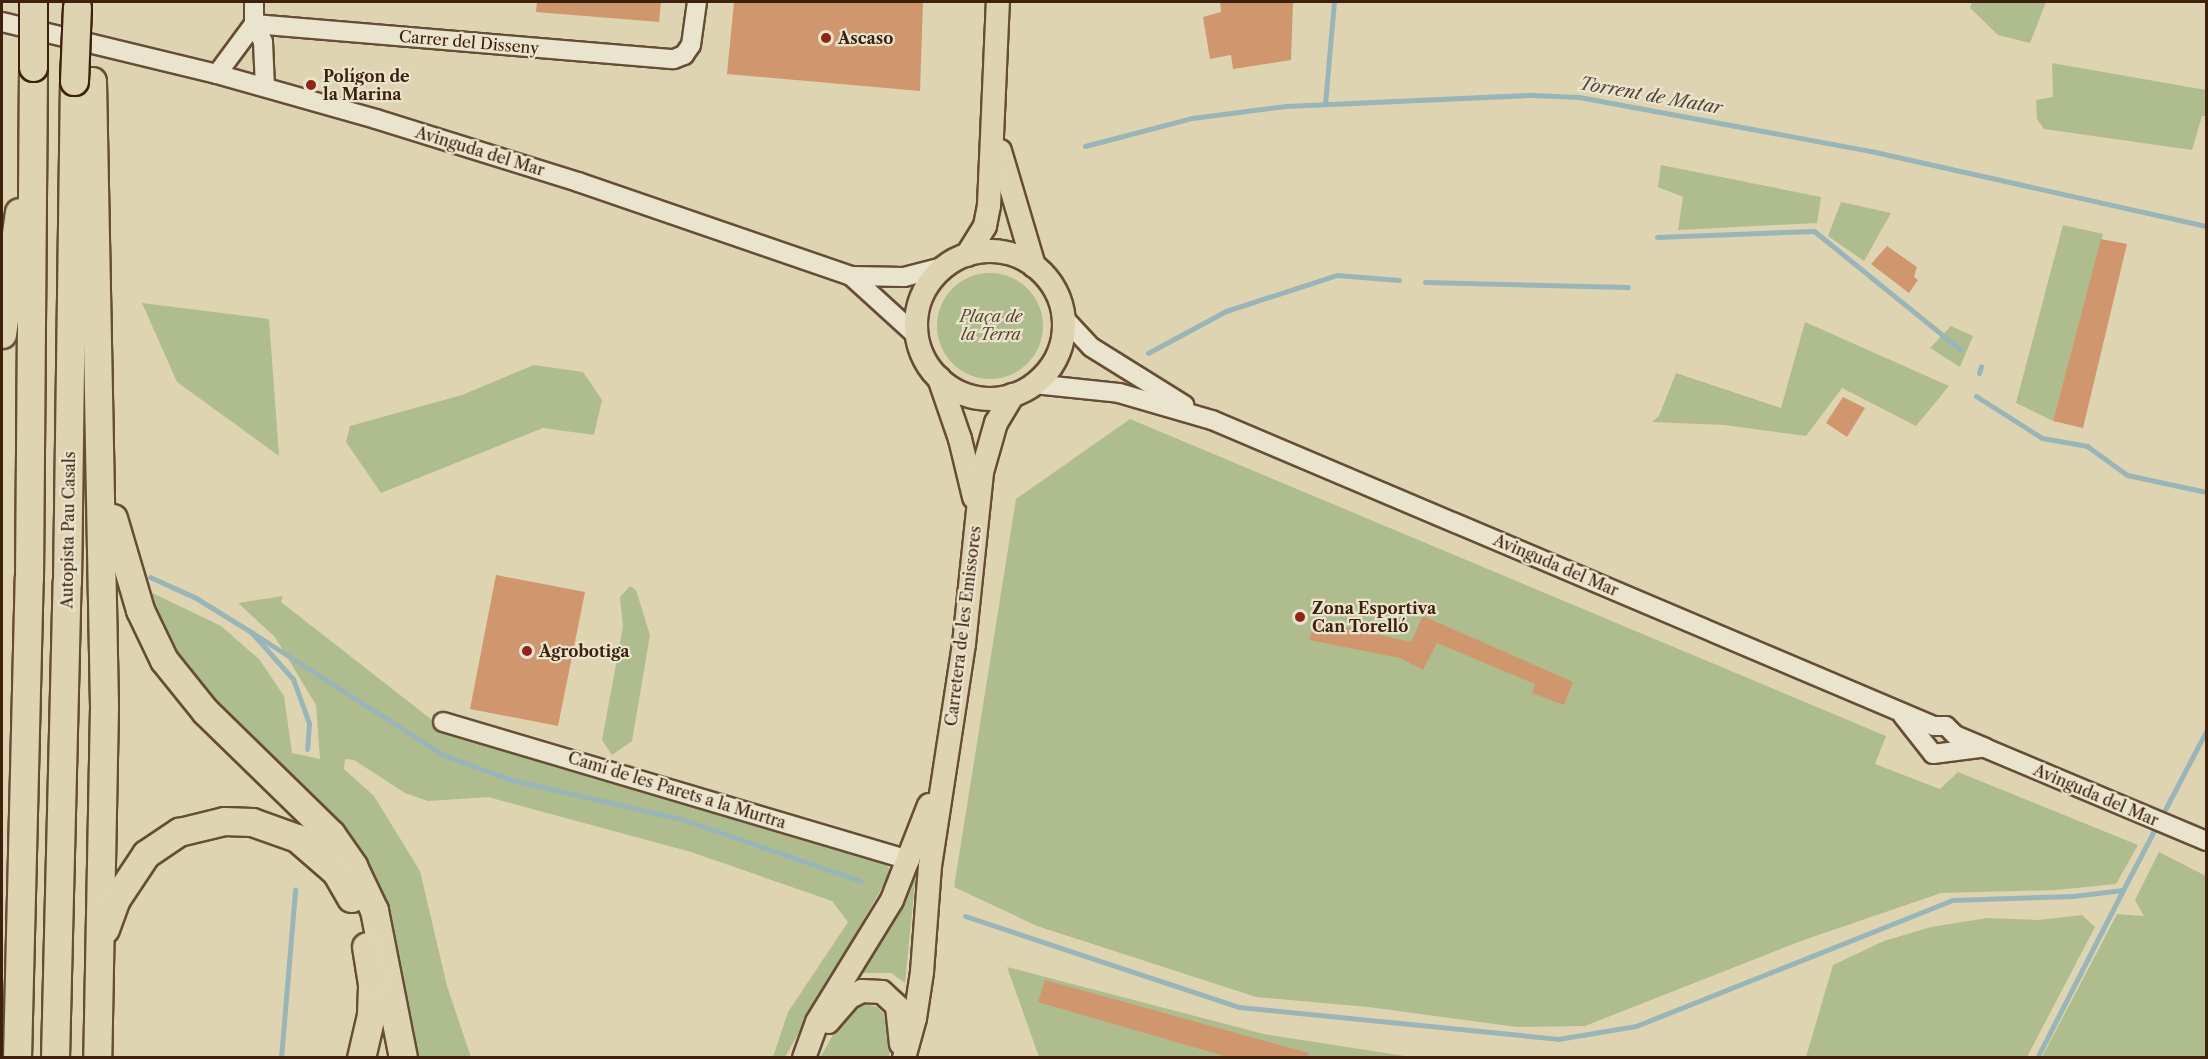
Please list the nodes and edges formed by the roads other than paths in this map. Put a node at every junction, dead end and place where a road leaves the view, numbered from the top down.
1 (33, 2) edge
2 (254, 2) edge
3 (697, 2) edge
4 (998, 2) edge
5 (83, 5) edge
6 (2, 22) edge
7 (254, 24) junction
8 (217, 75) junction
9 (83, 81) junction
10 (265, 87) junction
11 (34, 100) junction
12 (995, 132) junction
13 (967, 255) junction
14 (1034, 266) junction
15 (943, 267) junction
16 (851, 276) junction
17 (1063, 317) junction
18 (2, 334) edge
19 (917, 336) junction
20 (939, 378) junction
21 (1034, 384) junction
22 (1013, 395) junction
23 (1212, 420) junction
24 (101, 467) junction
25 (977, 511) junction
26 (443, 722) dead end
27 (1929, 733) junction
28 (949, 740) junction
29 (1953, 742) junction
30 (2206, 841) edge
31 (910, 860) junction
32 (102, 939) junction
33 (806, 1053) edge
34 (17, 1058) edge
35 (55, 1058) edge
36 (97, 1058) edge
37 (361, 1058) edge
38 (403, 1058) edge
39 (902, 1058) edge

1 - 11 highway, bridge
2 - 7 street
3 - 7 street, Carrer del Disseny
4 - 12 main road
5 - 9 highway, Autopista Pau Casals, bridge
6 - 8 street, Avinguda del Mar
7 - 8 street
7 - 10 street
8 - 10 street, Avinguda del Mar
9 - 24 highway
9 - 35 highway, Autopista Pau Casals
10 - 16 street, Avinguda del Mar
11 - 18 highway
11 - 34 highway
12 - 13 main road
12 - 14 main road
13 - 14 main road
13 - 15 main road
14 - 17 main road
15 - 16 street, Avinguda del Mar
15 - 19 main road
16 - 19 street, Avinguda del Mar
17 - 21 main road
17 - 23 street, Avinguda del Mar
19 - 20 main road
20 - 22 main road
20 - 25 main road
21 - 22 main road
21 - 23 street, Avinguda del Mar
22 - 25 main road, Carretera de les Emissores
23 - 27 street, Avinguda del Mar
24 - 32 highway
24 - 38 highway
25 - 28 main road, Carretera de les Emissores
26 - 31 street, Camí de les Parets a la Murtra
27 - 29 street, Avinguda del Mar
27 - 29 street, Avinguda del Mar
28 - 31 main road
28 - 39 main road
29 - 30 street, Avinguda del Mar
31 - 33 main road
32 - 36 highway
32 - 37 highway
33 - 39 main road

